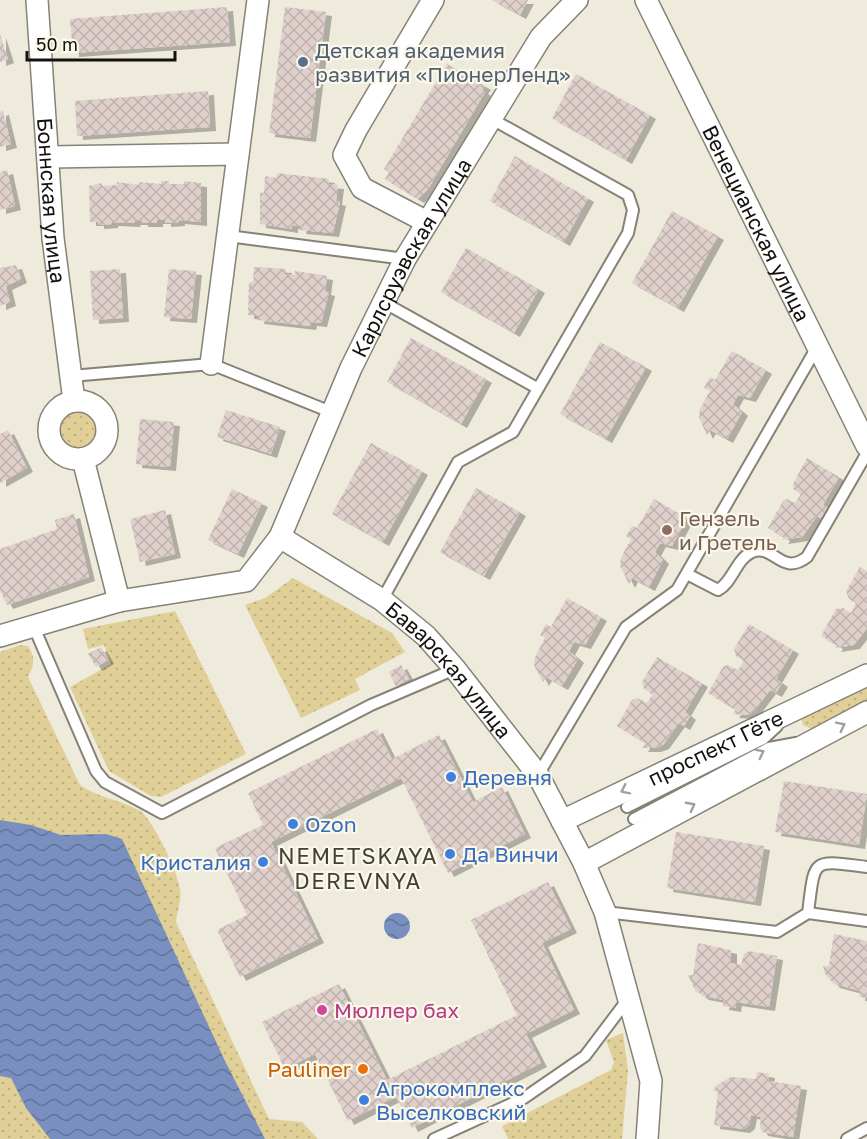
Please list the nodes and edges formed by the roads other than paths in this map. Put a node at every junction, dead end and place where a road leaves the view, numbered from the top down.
1 (37, 0) edge
2 (258, 0) edge
3 (434, 0) edge
4 (577, 0) edge
5 (646, 0) edge
6 (490, 118) junction
7 (238, 154) junction
8 (49, 157) junction
9 (428, 222) junction
10 (228, 236) junction
11 (405, 259) junction
12 (383, 302) junction
13 (817, 347) junction
14 (211, 364) junction
15 (71, 376) junction
16 (537, 388) junction
17 (74, 401) junction
18 (332, 412) junction
19 (867, 446) edge
20 (867, 453) edge
21 (83, 459) junction
22 (279, 537) junction
23 (687, 574) junction
24 (382, 600) junction
25 (119, 601) junction
26 (33, 625) junction
27 (0, 636) edge
28 (455, 669) junction
29 (867, 675) edge
30 (796, 707) junction
31 (867, 712) edge
32 (815, 739) junction
33 (538, 775) junction
34 (627, 807) dead end
35 (634, 819) dead end
36 (562, 821) junction
37 (584, 863) junction
38 (867, 867) edge
39 (605, 912) junction
40 (808, 913) junction
41 (867, 921) edge
42 (628, 999) junction
43 (867, 1128) edge
44 (434, 1139) edge
45 (647, 1139) edge
46 (847, 1139) edge

1 - 8 street, Боннская улица
2 - 7 street
3 - 9 street
4 - 6 street, Карлсруэвская улица
5 - 13 street, Венецианская улица
6 - 9 street, Карлсруэвская улица
6 - 16 lane
7 - 8 street
7 - 10 street
8 - 15 street, Боннская улица
9 - 11 street, Карлсруэвская улица
10 - 11 lane
10 - 14 street
11 - 12 street, Карлсруэвская улица
12 - 16 lane
12 - 18 street, Карлсруэвская улица
13 - 19 street, Венецианская улица
13 - 23 lane
14 - 15 lane
14 - 18 lane
15 - 17 street, Боннская улица
16 - 24 lane
17 - 21 street
17 - 21 street
18 - 22 street, Карлсруэвская улица
20 - 23 lane
21 - 25 street
22 - 24 street, Баварская улица
22 - 25 street
23 - 33 lane
24 - 28 street, Баварская улица
25 - 26 street
26 - 27 street
26 - 28 lane
28 - 33 street, Баварская улица
29 - 30 street, проспект Гёте
30 - 34 lane
30 -> 36 street, проспект Гёте
32 -> 31 street, проспект Гёте
35 -> 32 lane
37 -> 32 street, проспект Гёте
33 - 36 street, Баварская улица
36 - 37 street, Баварская улица
37 - 39 street, Баварская улица
38 - 40 lane
39 - 40 lane
39 - 42 street, Баварская улица
40 - 41 lane
42 - 44 lane
42 - 45 street, Баварская улица
43 - 46 lane

